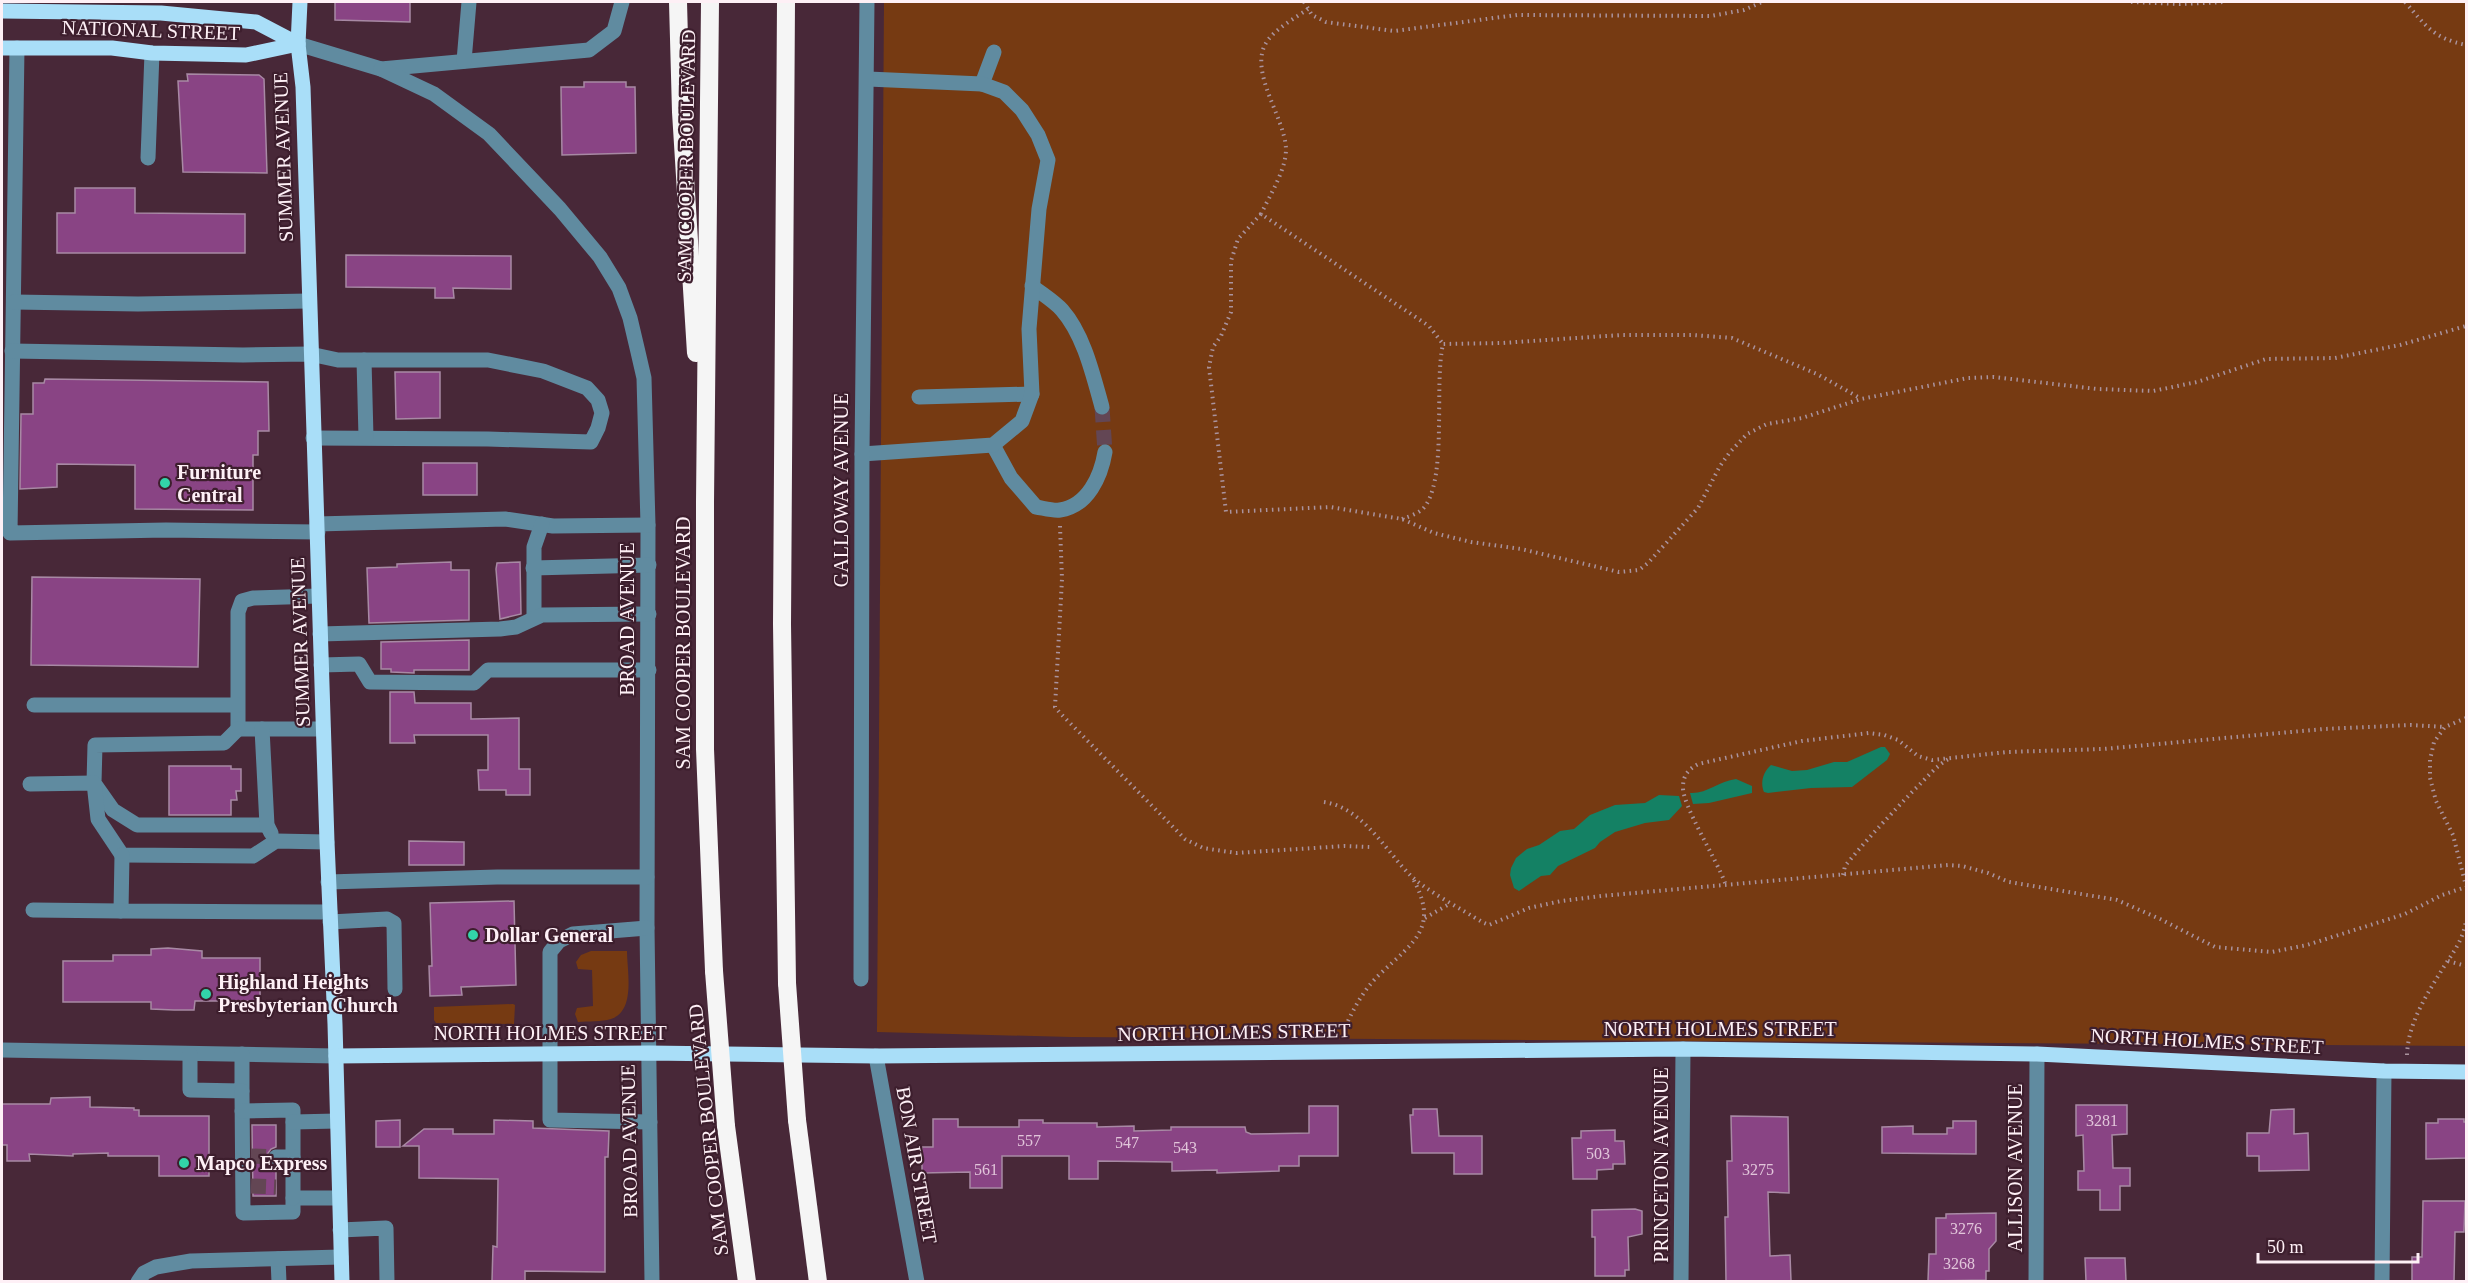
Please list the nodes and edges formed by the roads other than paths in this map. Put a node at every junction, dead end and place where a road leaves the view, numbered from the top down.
1 (300, 2) edge
2 (469, 2) edge
3 (622, 2) edge
4 (678, 2) edge
5 (710, 2) edge
6 (786, 2) edge
7 (867, 2) edge
8 (61, 7) edge
9 (2, 11) edge
10 (298, 44) junction
11 (9, 48) edge
12 (152, 52) junction
13 (994, 52) dead end
14 (464, 61) junction
15 (381, 69) junction
16 (868, 79) junction
17 (982, 84) junction
18 (148, 158) dead end
19 (1032, 286) junction
20 (309, 301) junction
21 (14, 303) junction
22 (12, 351) junction
23 (310, 354) junction
24 (364, 360) junction
25 (1032, 394) junction
26 (919, 397) dead end
27 (1102, 406) tunnel mouth
28 (366, 437) junction
29 (313, 438) junction
30 (993, 445) junction
31 (1105, 452) tunnel mouth
32 (862, 454) junction
33 (705, 502) junction
34 (542, 524) junction
35 (648, 525) junction
36 (317, 528) junction
37 (649, 565) junction
38 (533, 568) junction
39 (318, 596) junction
40 (649, 614) junction
41 (534, 618) junction
42 (320, 634) junction
43 (321, 665) junction
44 (649, 670) junction
45 (34, 705) dead end
46 (237, 705) junction
47 (237, 729) junction
48 (262, 729) junction
49 (323, 729) junction
50 (94, 783) junction
51 (30, 784) dead end
52 (267, 825) junction
53 (276, 841) junction
54 (327, 842) junction
55 (122, 855) junction
56 (647, 878) junction
57 (328, 882) junction
58 (33, 910) dead end
59 (122, 911) junction
60 (330, 917) junction
61 (647, 928) junction
62 (861, 979) dead end
63 (395, 989) dead end
64 (1683, 1049) junction
65 (2, 1050) edge
66 (649, 1053) junction
67 (190, 1054) junction
68 (242, 1054) junction
69 (2037, 1054) junction
70 (550, 1055) junction
71 (336, 1056) junction
72 (876, 1056) junction
73 (2384, 1071) junction
74 (2466, 1072) edge
75 (242, 1091) junction
76 (242, 1111) junction
77 (337, 1121) junction
78 (293, 1122) junction
79 (650, 1122) junction
80 (276, 1157) tunnel mouth
81 (293, 1157) junction
82 (276, 1187) tunnel mouth
83 (293, 1192) junction
84 (339, 1198) junction
85 (340, 1230) junction
86 (341, 1257) junction
87 (278, 1259) junction
88 (138, 1281) edge
89 (279, 1281) edge
90 (342, 1281) edge
91 (387, 1281) edge
92 (652, 1281) edge
93 (747, 1281) edge
94 (818, 1281) edge
95 (917, 1281) edge
96 (1681, 1281) edge
97 (2036, 1281) edge
98 (2382, 1281) edge

1 - 10 main road, SUMMER AVENUE
2 - 14 street
3 - 14 street, NATIONAL STREET
4 - 33 highway
5 - 33 highway, SAM COOPER BOULEVARD
6 - 94 highway, bridge
7 - 16 street, GALLOWAY AVENUE
8 - 9 main road, NATIONAL STREET
8 - 10 main road, NATIONAL STREET
10 - 12 main road, NATIONAL STREET
10 - 15 street, NATIONAL STREET
10 - 20 main road, SUMMER AVENUE
11 - 12 main road, NATIONAL STREET
11 - 21 street
12 - 18 street
13 - 17 street
14 - 15 street, NATIONAL STREET
15 - 35 street, BROAD AVENUE
16 - 17 street
16 - 32 street, GALLOWAY AVENUE
17 - 19 street
19 - 25 street
19 - 27 street
20 - 21 street
20 - 23 main road, SUMMER AVENUE
21 - 22 street
22 - 23 street
22 - 36 street
23 - 24 street
23 - 29 main road, SUMMER AVENUE
24 - 28 street
24 - 28 street
25 - 26 street
25 - 30 street
28 - 29 street
29 - 36 main road, SUMMER AVENUE
30 - 31 street
30 - 32 street
32 - 62 street, GALLOWAY AVENUE
33 - 93 highway, SAM COOPER BOULEVARD, bridge
34 - 35 street
34 - 36 street
34 - 38 street
35 - 37 street, BROAD AVENUE
36 - 39 main road, SUMMER AVENUE
37 - 38 street
37 - 40 street, BROAD AVENUE
38 - 41 street
39 - 42 main road, SUMMER AVENUE
39 - 46 street
40 - 41 street
40 - 44 street, BROAD AVENUE
41 - 42 street
42 - 43 main road, SUMMER AVENUE
43 - 44 street
43 - 49 main road, SUMMER AVENUE
44 - 56 street, BROAD AVENUE
45 - 46 street
46 - 47 street
47 - 48 street
47 - 50 street
48 - 49 street
48 - 52 street
49 - 54 main road, SUMMER AVENUE
50 - 51 street
50 - 52 street
50 - 55 street
52 - 53 street
53 - 54 street
53 - 55 street
54 - 57 main road, SUMMER AVENUE
55 - 59 street
56 - 57 street
56 - 61 street, BROAD AVENUE
57 - 60 main road, SUMMER AVENUE
58 - 59 street
59 - 60 street
60 - 63 street
60 - 71 main road, SUMMER AVENUE
61 - 66 street, BROAD AVENUE
61 - 70 street
64 - 69 main road, NORTH HOLMES STREET
64 - 72 main road, NORTH HOLMES STREET
64 - 96 street, PRINCETON AVENUE
65 - 67 street, NORTH HOLMES STREET
66 - 70 main road, NORTH HOLMES STREET
66 - 72 main road, NORTH HOLMES STREET
66 - 79 street, BROAD AVENUE
67 - 68 street, NORTH HOLMES STREET
67 - 75 street
68 - 71 street, NORTH HOLMES STREET
68 - 75 street
69 - 73 main road, NORTH HOLMES STREET
69 - 97 street, ALLISON AVENUE
70 - 71 main road, NORTH HOLMES STREET
70 - 79 street
71 - 77 main road, SUMMER AVENUE
72 - 95 street, BON AIR STREET
73 - 74 main road, NORTH HOLMES STREET
73 - 98 street
75 - 76 street
76 - 78 street
76 - 83 street
77 - 78 street
77 - 84 main road, SUMMER AVENUE
78 - 81 street
79 - 92 street, BROAD AVENUE
80 - 81 street
81 - 83 street
82 - 83 street
83 - 84 street
84 - 85 main road, SUMMER AVENUE
85 - 86 main road, SUMMER AVENUE
85 - 91 street
86 - 87 street
86 - 90 main road, SUMMER AVENUE
87 - 88 street
87 - 89 street

